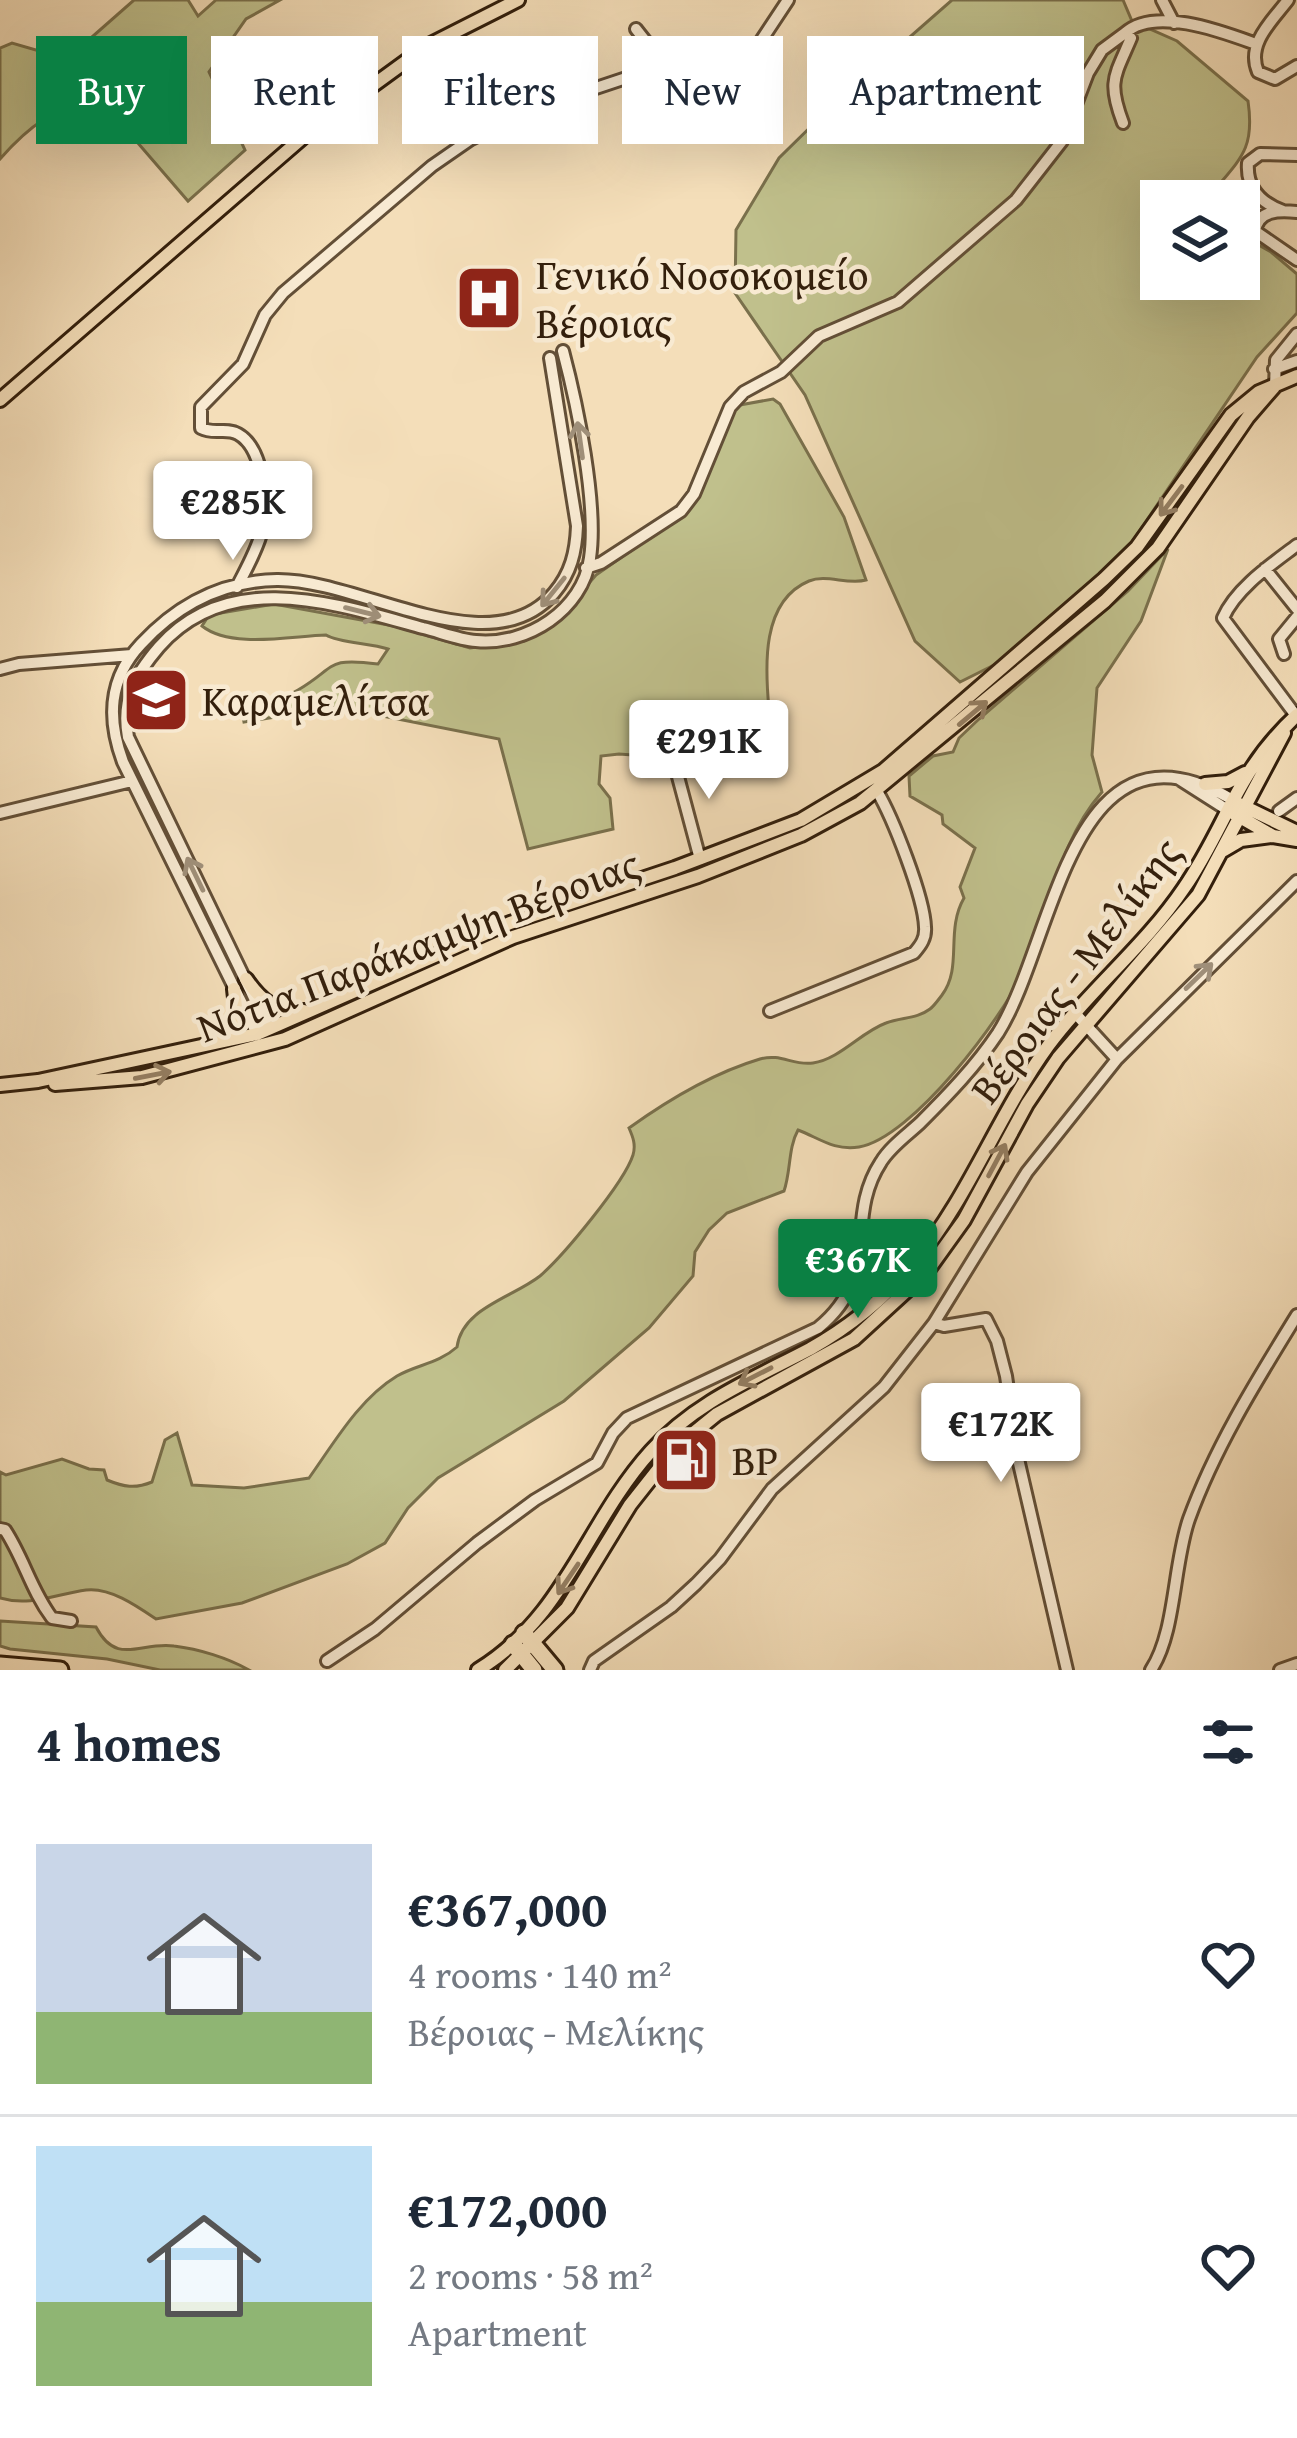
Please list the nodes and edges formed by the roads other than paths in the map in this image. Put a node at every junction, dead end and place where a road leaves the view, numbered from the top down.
1 (518, 0) edge
2 (788, 0) edge
3 (1162, 0) edge
4 (1288, 0) edge
5 (1174, 23) junction
6 (636, 29) dead end
7 (1125, 33) junction
8 (642, 36) edge
9 (762, 36) edge
10 (1256, 44) junction
11 (1297, 65) edge
12 (622, 79) edge
13 (1123, 123) dead end
14 (1297, 155) edge
15 (1290, 211) edge
16 (1297, 260) edge
17 (1297, 334) edge
18 (563, 351) dead end
19 (550, 358) dead end
20 (1297, 362) edge
21 (1274, 369) junction
22 (1297, 376) edge
23 (1275, 386) junction
24 (0, 400) edge
25 (1297, 545) edge
26 (574, 559) junction
27 (588, 569) junction
28 (1265, 569) junction
29 (238, 586) junction
30 (229, 603) junction
31 (1297, 613) edge
32 (1284, 654) dead end
33 (132, 655) junction
34 (0, 669) edge
35 (1295, 717) edge
36 (674, 758) dead end
37 (1176, 777) junction
38 (1252, 777) junction
39 (132, 781) junction
40 (1205, 784) junction
41 (878, 791) junction
42 (1297, 798) edge
43 (1235, 808) junction
44 (0, 813) edge
45 (1275, 824) junction
46 (1297, 836) edge
47 (1223, 851) junction
48 (700, 859) junction
49 (1297, 881) edge
50 (240, 984) junction
51 (317, 1010) junction
52 (770, 1011) dead end
53 (1079, 1017) junction
54 (263, 1036) junction
55 (217, 1044) junction
56 (1117, 1059) junction
57 (38, 1081) junction
58 (0, 1085) edge
59 (1297, 1316) edge
60 (934, 1323) junction
61 (0, 1529) edge
62 (71, 1621) dead end
63 (524, 1644) junction
64 (327, 1660) dead end
65 (1297, 1664) edge
66 (0, 1665) edge
67 (60, 1670) edge
68 (478, 1670) edge
69 (505, 1670) edge
70 (534, 1670) edge
71 (555, 1670) edge
72 (590, 1670) edge
73 (1067, 1670) edge
74 (1151, 1670) edge
75 (1280, 1670) edge

1 - 24 main road
2 - 9 street
3 - 5 street
4 - 10 street
5 - 7 street
5 - 10 street
6 - 8 street
7 - 13 street
7 - 27 street
10 - 11 street
12 - 29 street
14 - 15 street
15 - 16 street
17 - 21 street
27 -> 18 street
19 - 26 street
20 - 21 street
21 - 23 street
22 - 23 main road, Νότια Παράκαμψη Βέροιας
41 -> 23 main road, Νότια Παράκαμψη Βέροιας
23 -> 48 main road, Νότια Παράκαμψη Βέροιας
25 - 28 street
26 - 27 street
26 -> 29 street
30 -> 27 street
28 - 31 street
28 - 35 street
29 - 30 street
29 - 33 street
50 -> 30 street
31 - 32 street
33 - 34 street
33 - 39 street
35 - 38 main road
36 - 48 street
37 - 40 street
37 - 43 street
37 - 64 street
38 - 40 main road
38 - 43 main road
38 - 45 main road
39 - 44 street
39 - 50 street
40 - 43 street
41 - 52 street
41 - 54 main road, Νότια Παράκαμψη Βέροιας
42 - 45 street
43 - 45 main road
43 - 47 main road, Βέροιας - Μελίκης
43 - 53 main road, Βέροιας - Μελίκης
45 - 46 main road
45 - 47 main road
47 - 53 main road, Βέροιας - Μελίκης
48 - 51 main road, Νότια Παράκαμψη Βέροιας
56 -> 49 street
50 - 51 main road
50 - 54 street
50 - 55 main road
51 - 54 main road, Νότια Παράκαμψη Βέροιας
53 - 56 street
53 - 63 main road, Βέροιας - Μελίκης
54 - 55 main road, Νότια Παράκαμψη Βέροιας
57 -> 54 main road, Νότια Παράκαμψη Βέροιας
55 - 57 main road, Νότια Παράκαμψη Βέροιας
56 - 60 street
57 - 58 main road, Νότια Παράκαμψη Βέροιας
59 - 74 street
60 - 72 street
60 - 73 street
61 - 62 street
63 - 68 main road, Βέροιας - Μελίκης
63 - 69 main road, Βέροιας - Μελίκης
63 - 70 highway
63 - 71 highway
65 - 75 street
66 - 67 highway

